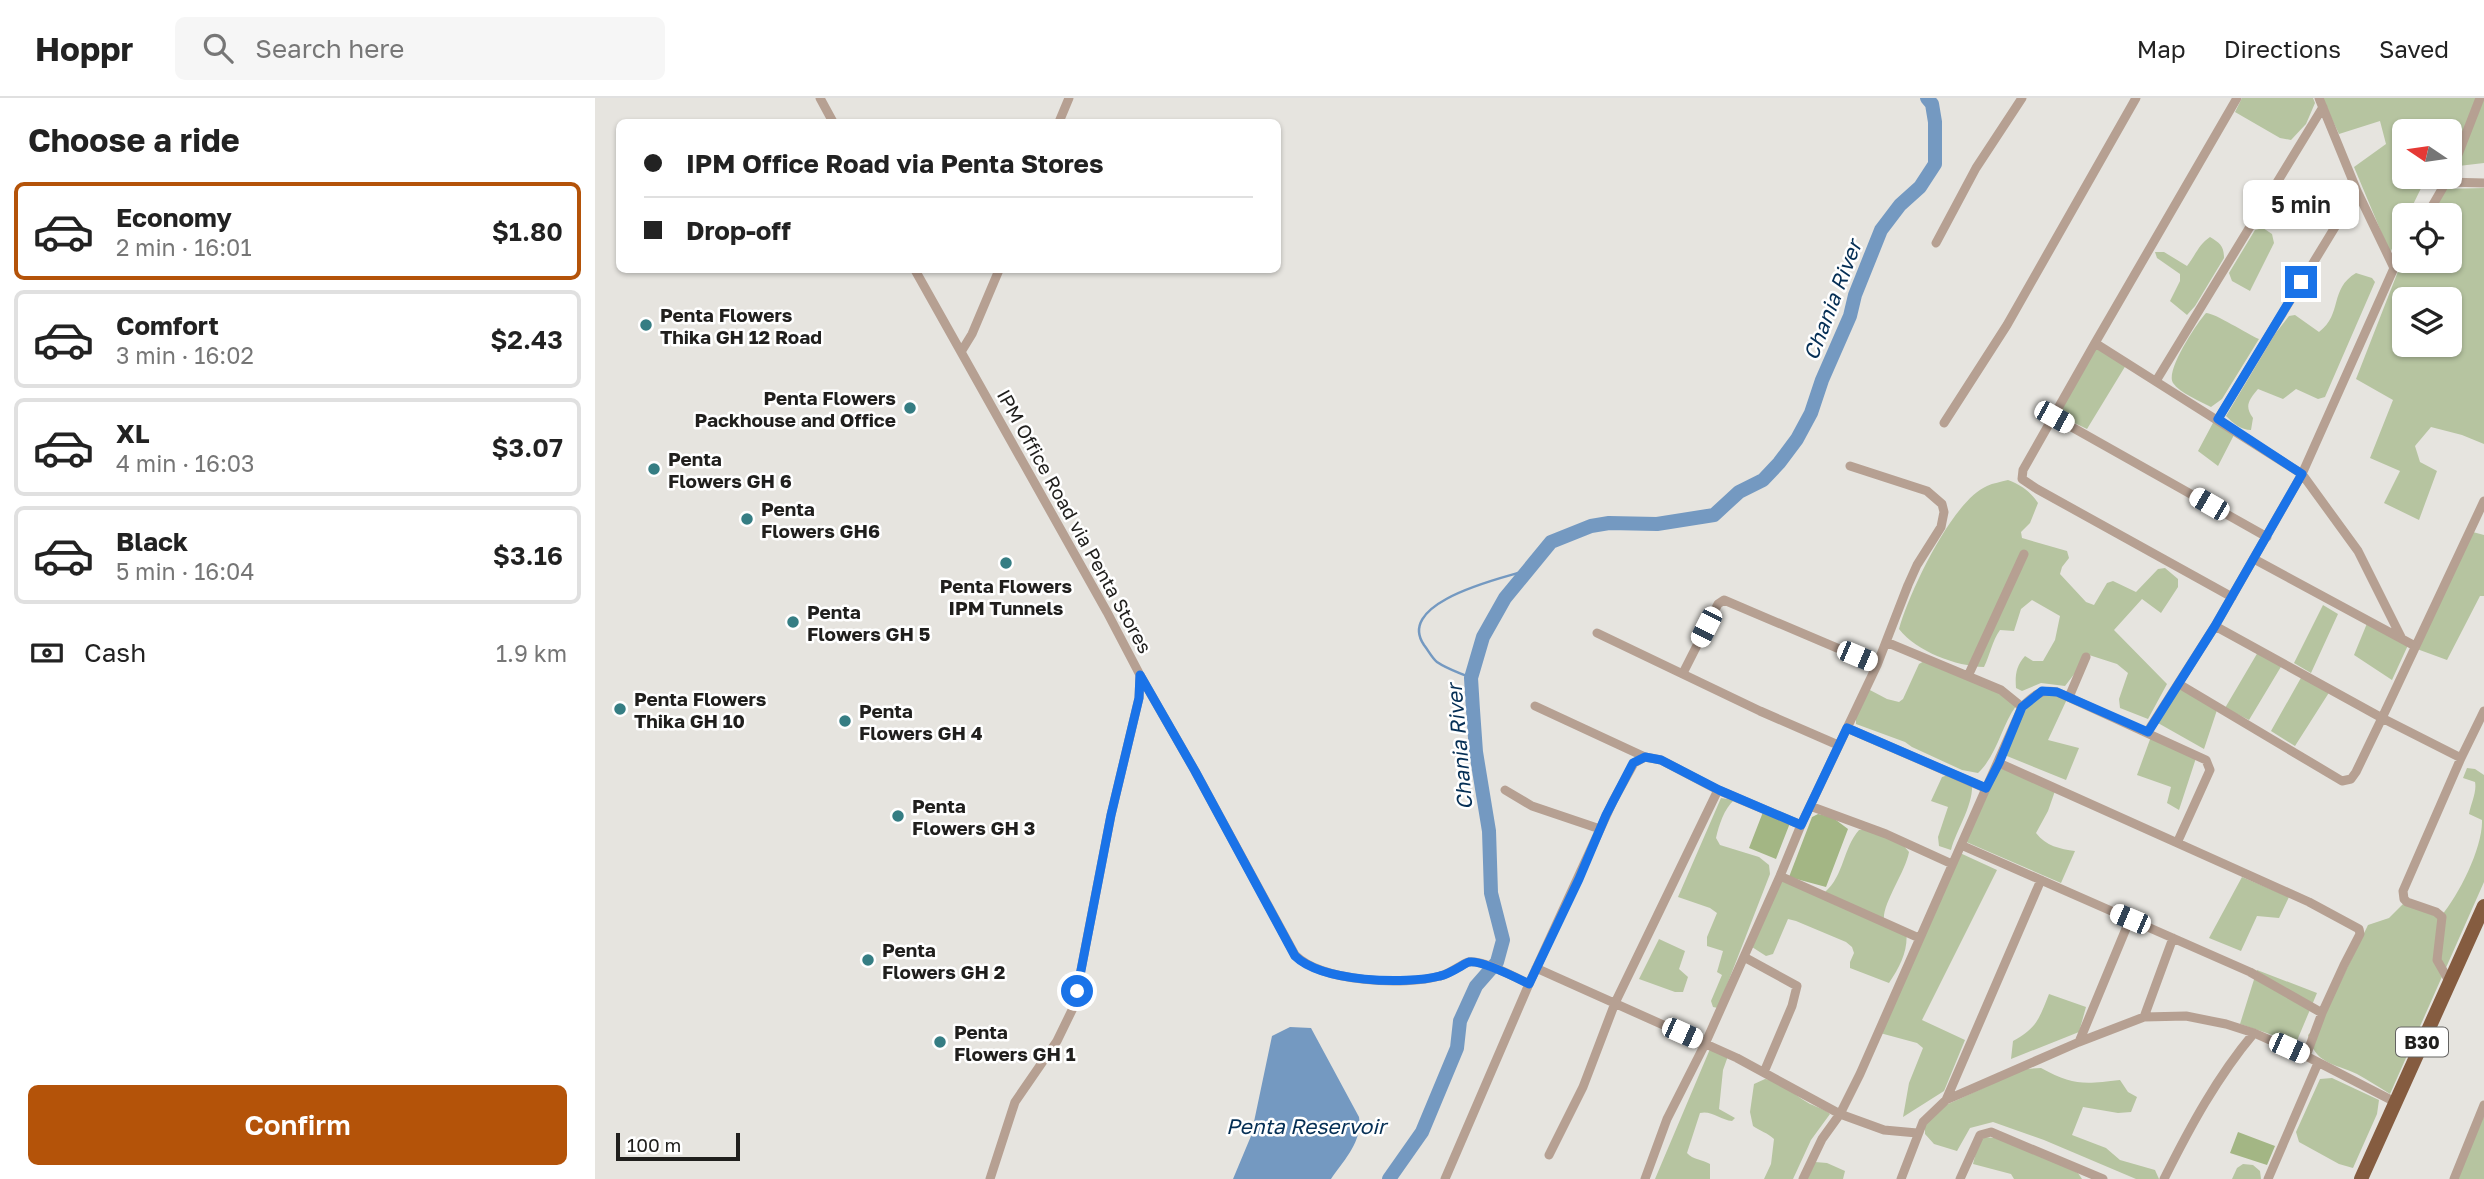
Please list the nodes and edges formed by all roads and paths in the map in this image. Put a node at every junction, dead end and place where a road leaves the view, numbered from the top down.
1 (820, 98) edge
2 (1069, 98) edge
3 (2022, 98) edge
4 (2136, 98) edge
5 (2237, 98) edge
6 (2480, 98) edge
7 (2321, 102) edge
8 (831, 119) edge
9 (1060, 119) edge
10 (2462, 144) edge
11 (2462, 180) edge
12 (2484, 183) edge
13 (2357, 191) junction
14 (1936, 243) dead end
15 (2392, 264) edge
16 (2392, 272) edge
17 (917, 273) edge
18 (998, 273) edge
19 (2095, 343) junction
20 (963, 356) junction
21 (2156, 381) junction
22 (2054, 417) junction
23 (2218, 419) junction
24 (1944, 423) dead end
25 (1850, 466) dead end
26 (2302, 474) junction
27 (2484, 501) edge
28 (2267, 537) junction
29 (2024, 554) dead end
30 (2254, 559) junction
31 (2232, 597) junction
32 (2215, 626) junction
33 (1597, 633) dead end
34 (2402, 639) junction
35 (1887, 642) junction
36 (2416, 646) junction
37 (2086, 657) dead end
38 (1877, 664) junction
39 (1683, 673) junction
40 (1140, 675) junction
41 (1968, 676) junction
42 (2179, 684) junction
43 (2069, 697) junction
44 (1535, 705) dead end
45 (2022, 707) junction
46 (2484, 711) edge
47 (2382, 718) junction
48 (1847, 728) junction
49 (2148, 732) junction
50 (1838, 746) junction
51 (1645, 757) junction
52 (2461, 758) junction
53 (1999, 763) junction
54 (1986, 788) junction
55 (1505, 790) dead end
56 (1719, 790) junction
57 (1810, 806) junction
58 (1801, 825) junction
59 (1600, 829) junction
60 (2177, 843) junction
61 (1961, 845) junction
62 (1952, 864) junction
63 (1780, 876) junction
64 (2041, 880) junction
65 (2484, 906) edge
66 (2130, 919) junction
67 (1919, 938) junction
68 (2173, 938) junction
69 (1744, 957) junction
70 (1536, 968) junction
71 (2449, 981) junction
72 (1529, 984) junction
73 (1615, 1003) junction
74 (2322, 1013) junction
75 (2144, 1017) junction
76 (2254, 1033) junction
77 (2079, 1042) junction
78 (1705, 1044) junction
79 (2307, 1056) junction
80 (2318, 1063) junction
81 (1764, 1072) junction
82 (1946, 1100) junction
83 (2395, 1102) junction
84 (2484, 1105) edge
85 (1840, 1114) junction
86 (1917, 1133) junction
87 (1549, 1155) dead end
88 (990, 1179) edge
89 (1444, 1179) edge
90 (1645, 1179) edge
91 (1803, 1179) edge
92 (1901, 1179) edge
93 (1960, 1179) edge
94 (2103, 1179) edge
95 (2164, 1179) edge
96 (2268, 1179) edge
97 (2361, 1179) edge
98 (2454, 1179) edge

1 - 8 street
2 - 9 street
3 - 14 street
4 - 24 street
5 - 19 street
6 - 10 street
7 - 13 street
7 - 21 street
11 - 12 street
13 - 15 street
13 - 23 street
16 - 26 street
17 - 20 street, IPM Office Road via Penta Stores
18 - 20 street
19 - 21 street
19 - 22 street
20 - 40 street, IPM Office Road via Penta Stores
21 - 23 street
22 - 28 street
22 - 31 street
23 - 26 street
25 - 35 street
26 - 28 street
26 - 34 street
27 - 36 street
28 - 30 street
29 - 41 street
30 - 31 street
30 - 34 street
31 - 32 street
32 - 42 street
32 - 47 street
33 - 39 street
34 - 36 street
35 - 38 street
35 - 41 street
36 - 47 street
37 - 43 street
38 - 39 street
38 - 48 street
39 - 50 street
40 - 72 street
40 - 88 street, IPM Office Road via Penta Stores
41 - 45 street
42 - 47 street
42 - 49 street
43 - 45 street
43 - 49 street
44 - 51 street
45 - 53 street
46 - 52 street
47 - 52 street
48 - 50 street
48 - 54 street
49 - 60 street
50 - 57 street
51 - 56 street
51 - 59 street
52 - 71 street
53 - 54 street
53 - 60 street
54 - 61 street
55 - 59 street
56 - 58 street
56 - 73 street
57 - 58 street
57 - 62 street
58 - 63 street
59 - 70 street
60 - 74 street
61 - 62 street
61 - 64 street
62 - 67 street
63 - 67 street
63 - 69 street
64 - 66 street
64 - 82 street
65 - 71 highway, B30
66 - 68 street
66 - 77 street
67 - 85 street
68 - 74 street
68 - 75 street
69 - 78 street
69 - 81 street
70 - 72 street
70 - 73 street
71 - 83 highway, B30
72 - 89 street
73 - 78 street
73 - 87 street
74 - 79 street
75 - 76 street
75 - 77 street
76 - 79 street
76 - 95 street
77 - 82 street
78 - 81 street
78 - 90 street
79 - 80 street
80 - 83 street
80 - 96 street
81 - 85 street
82 - 86 street
83 - 97 highway, B30
84 - 98 street
85 - 86 street
85 - 91 street
86 - 92 street
93 - 94 street

